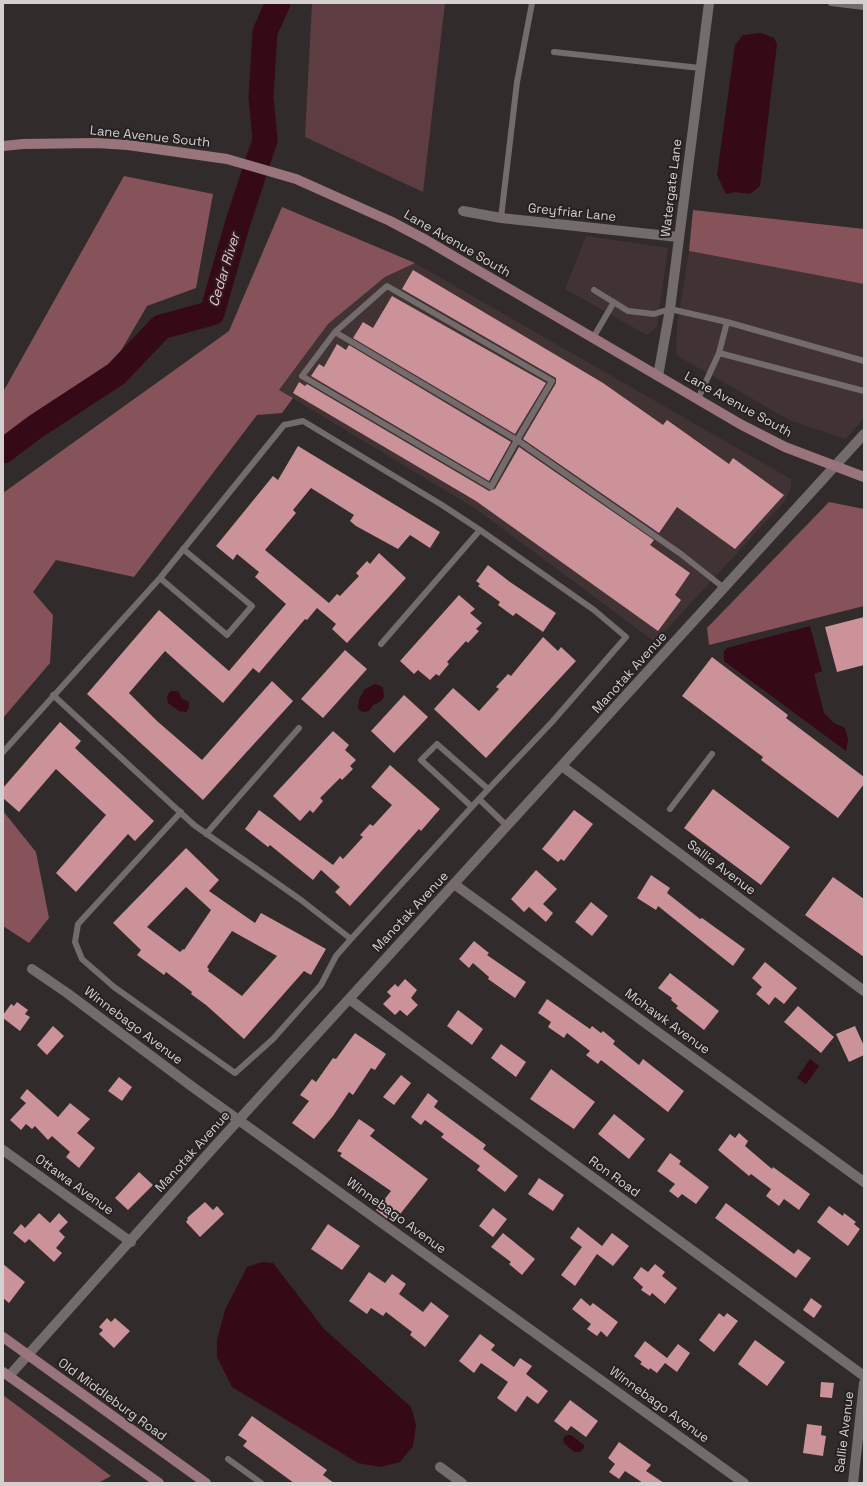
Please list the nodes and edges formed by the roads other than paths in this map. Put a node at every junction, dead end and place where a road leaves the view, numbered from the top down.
1 (532, 3) edge
2 (709, 3) edge
3 (831, 3) edge
4 (864, 7) edge
5 (554, 52) dead end
6 (700, 68) junction
7 (3, 146) edge
8 (463, 211) dead end
9 (501, 218) junction
10 (678, 238) junction
11 (594, 290) dead end
12 (614, 302) junction
13 (670, 309) junction
14 (727, 322) junction
15 (335, 332) junction
16 (593, 338) junction
17 (719, 353) junction
18 (864, 361) edge
19 (658, 376) junction
20 (864, 391) edge
21 (698, 399) junction
22 (864, 434) edge
23 (517, 440) junction
24 (834, 467) junction
25 (864, 477) edge
26 (480, 530) junction
27 (183, 549) junction
28 (160, 578) junction
29 (724, 588) junction
30 (380, 644) dead end
31 (53, 695) junction
32 (299, 728) dead end
33 (3, 752) edge
34 (712, 754) dead end
35 (562, 766) junction
36 (488, 789) junction
37 (479, 799) junction
38 (471, 806) junction
39 (670, 809) dead end
40 (181, 812) junction
41 (507, 826) junction
42 (206, 834) junction
43 (454, 884) junction
44 (351, 939) junction
45 (32, 969) dead end
46 (864, 991) edge
47 (349, 999) junction
48 (239, 1120) junction
49 (3, 1150) edge
50 (864, 1182) edge
51 (131, 1242) junction
52 (3, 1337) edge
53 (27, 1355) junction
54 (6, 1374) edge
55 (864, 1376) edge
56 (864, 1383) edge
57 (860, 1449) edge
58 (228, 1459) dead end
59 (440, 1467) dead end
60 (159, 1483) edge
61 (206, 1483) edge
62 (261, 1483) edge
63 (462, 1483) edge
64 (744, 1483) edge
65 (852, 1483) edge

1 - 9 lane
2 - 6 street, Watergate Lane
3 - 4 lane
5 - 6 lane
6 - 10 street, Watergate Lane
7 - 16 main road, Lane Avenue South
8 - 9 street, Greyfriar Lane
9 - 10 street, Greyfriar Lane
10 - 13 street, Watergate Lane
11 - 12 lane
12 - 13 lane
12 - 16 lane
13 - 14 lane
13 - 19 street, Watergate Lane
14 - 17 lane
14 - 18 lane
15 - 23 lane
15 - 23 lane
15 - 23 lane
16 - 19 main road, Lane Avenue South
17 - 20 lane
17 - 21 lane
19 - 21 main road, Lane Avenue South
21 - 24 main road, Lane Avenue South
22 - 24 street, Manotak Avenue
23 - 29 lane
24 - 25 main road, Lane Avenue South
24 - 29 street, Manotak Avenue
26 - 27 lane
26 - 30 lane
26 - 36 lane
27 - 28 lane
27 - 28 lane
28 - 31 lane
29 - 35 street, Manotak Avenue
31 - 33 lane
31 - 40 lane
32 - 42 lane
34 - 39 lane
35 - 41 street, Manotak Avenue
35 - 46 street, Sallie Avenue
36 - 37 lane
36 - 38 lane
37 - 38 lane
37 - 41 lane
38 - 44 lane
40 - 42 lane
40 - 44 lane
41 - 43 street, Manotak Avenue
42 - 44 lane
43 - 47 street, Manotak Avenue
43 - 50 street, Mohawk Avenue
45 - 48 street, Winnebago Avenue
47 - 48 street, Manotak Avenue
47 - 55 street, Ron Road
48 - 51 street, Manotak Avenue
48 - 64 street, Winnebago Avenue
49 - 51 street, Ottawa Avenue
51 - 53 street, Manotak Avenue
52 - 53 main road, Old Middleburg Road
53 - 54 street, Manotak Avenue
53 - 61 main road, Old Middleburg Road
54 - 60 main road
56 - 57 street, Sallie Avenue
57 - 65 street, Sallie Avenue
58 - 62 lane
59 - 63 street

